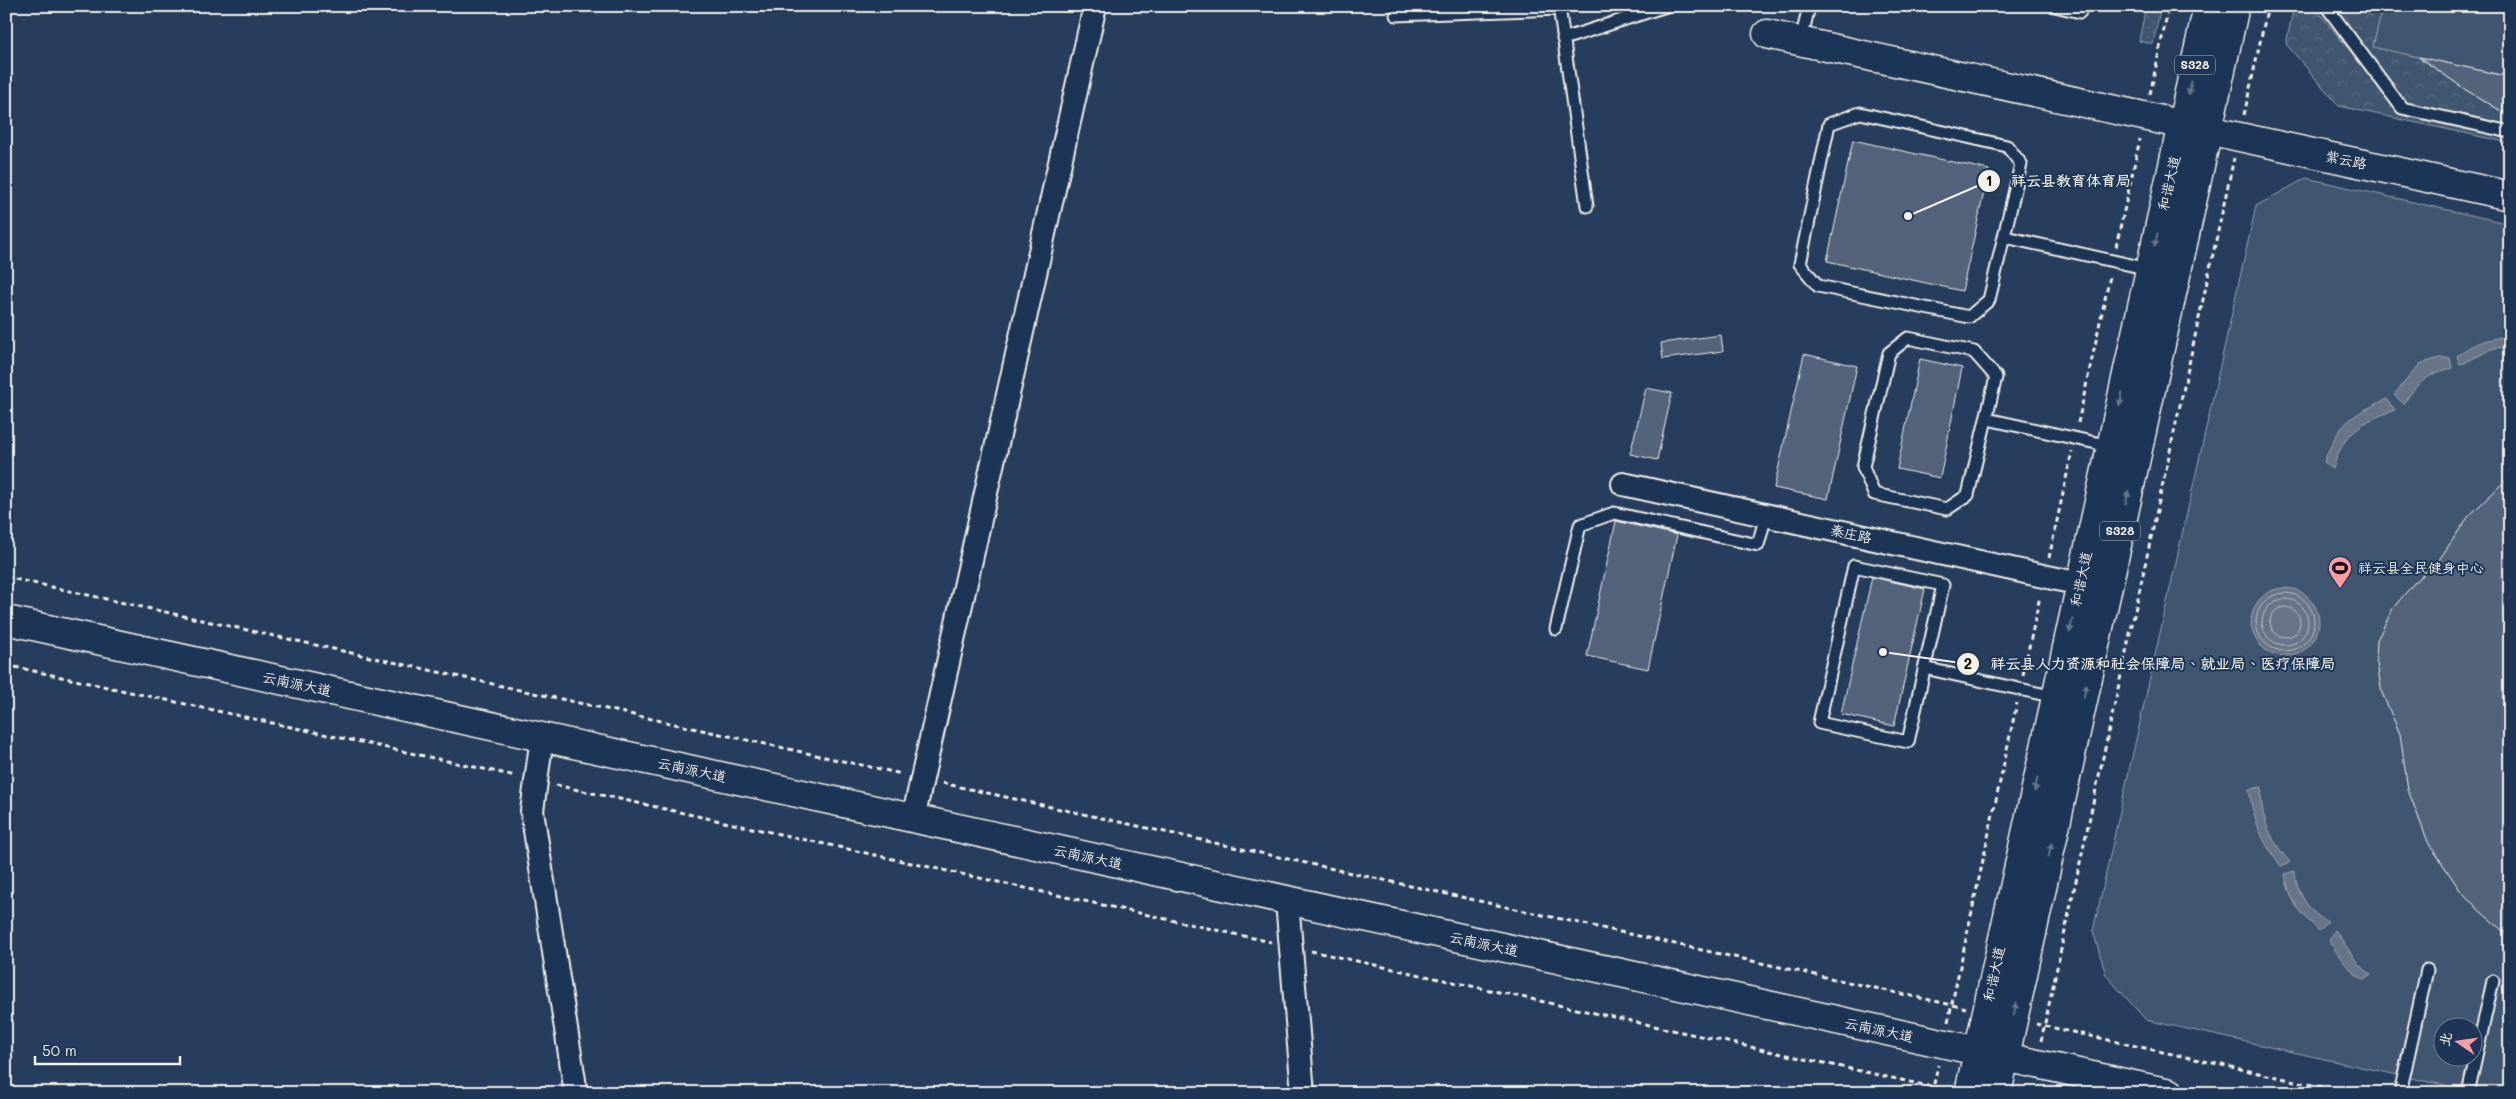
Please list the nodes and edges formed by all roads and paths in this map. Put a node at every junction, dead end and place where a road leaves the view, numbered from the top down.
1 (1095, 6) edge
2 (1666, 6) edge
3 (1809, 6) edge
4 (2055, 6) edge
5 (2082, 6) edge
6 (2169, 6) edge
7 (2208, 6) edge
8 (2235, 6) edge
9 (2268, 6) edge
10 (2326, 6) edge
11 (1559, 8) edge
12 (1396, 16) dead end
13 (1767, 34) dead end
14 (1563, 39) junction
15 (1801, 41) junction
16 (2145, 117) junction
17 (2195, 127) junction
18 (2510, 132) edge
19 (2239, 137) junction
20 (2510, 196) edge
21 (1587, 206) dead end
22 (2005, 237) junction
23 (2113, 261) junction
24 (2149, 269) junction
25 (1987, 419) junction
26 (2074, 438) junction
27 (2110, 446) junction
28 (1623, 484) dead end
29 (1766, 515) junction
30 (2045, 576) junction
31 (6, 577) edge
32 (2080, 584) junction
33 (6, 620) edge
34 (1556, 629) dead end
35 (6, 664) edge
36 (1924, 668) junction
37 (2020, 689) junction
38 (2055, 697) junction
39 (542, 738) junction
40 (922, 778) junction
41 (535, 780) junction
42 (913, 819) junction
43 (1287, 901) junction
44 (1290, 946) junction
45 (2427, 970) dead end
46 (2493, 982) dead end
47 (1951, 1005) junction
48 (1986, 1013) junction
49 (2013, 1019) junction
50 (2044, 1025) junction
51 (1942, 1044) junction
52 (1978, 1050) junction
53 (2005, 1056) junction
54 (2036, 1063) junction
55 (1933, 1087) junction
56 (1960, 1092) edge
57 (576, 1093) edge
58 (1303, 1093) edge
59 (1932, 1093) edge
60 (1997, 1093) edge
61 (2170, 1093) edge
62 (2349, 1093) edge
63 (2400, 1093) edge
64 (2468, 1093) edge

1 - 40 street
2 - 14 lane
3 - 15 lane
4 - 5 lane
6 - 16 path
7 -> 17 main road, 和谐大道 / S328
8 - 17 main road, 和谐大道 / S328
9 - 19 path
10 - 18 lane
11 - 12 lane
11 - 14 lane
13 - 15 main road, 紫云路
14 - 21 lane
15 - 16 main road, 紫云路
16 - 17 main road, 紫云路
16 - 23 path
17 - 19 main road, 紫云路
17 -> 24 main road, 和谐大道 / S328
49 -> 17 main road, 和谐大道 / S328
19 - 20 main road, 紫云路
19 - 50 path
22 - 22 lane
22 - 23 lane
23 - 24 lane
23 - 26 path
24 -> 27 main road, 和谐大道 / S328
25 - 25 lane
25 - 26 lane
26 - 27 lane
26 - 30 path
27 - 32 main road, 和谐大道 / S328
28 - 29 street, 秦庄路
29 - 30 street, 秦庄路
29 - 34 lane
30 - 32 street, 秦庄路
30 - 37 path
31 - 40 path
32 -> 38 main road, 和谐大道 / S328
33 - 39 main road, 云南源大道
35 - 41 path
36 - 36 lane
36 - 37 lane
37 - 38 lane
37 - 47 path
38 -> 48 main road, 和谐大道 / S328
39 - 41 street
39 - 42 main road, 云南源大道
40 - 42 street
40 - 47 path
41 - 44 path
41 - 57 street
42 - 43 main road, 云南源大道
43 - 44 street
43 - 51 main road, 云南源大道
44 - 55 path
44 - 58 street
45 - 63 lane
46 - 64 lane
47 - 48 path
47 - 51 path
48 - 52 main road, 和谐大道 / S328
49 - 50 path
49 - 53 main road, 和谐大道 / S328
50 - 54 path
50 - 62 path
51 - 52 main road, 云南源大道
51 - 55 path
52 - 53 main road, 云南源大道
52 - 56 main road, 和谐大道
53 - 54 main road, 云南源大道
53 - 60 main road, 和谐大道
54 - 61 main road, 云南源大道
55 - 56 path
55 - 59 path

